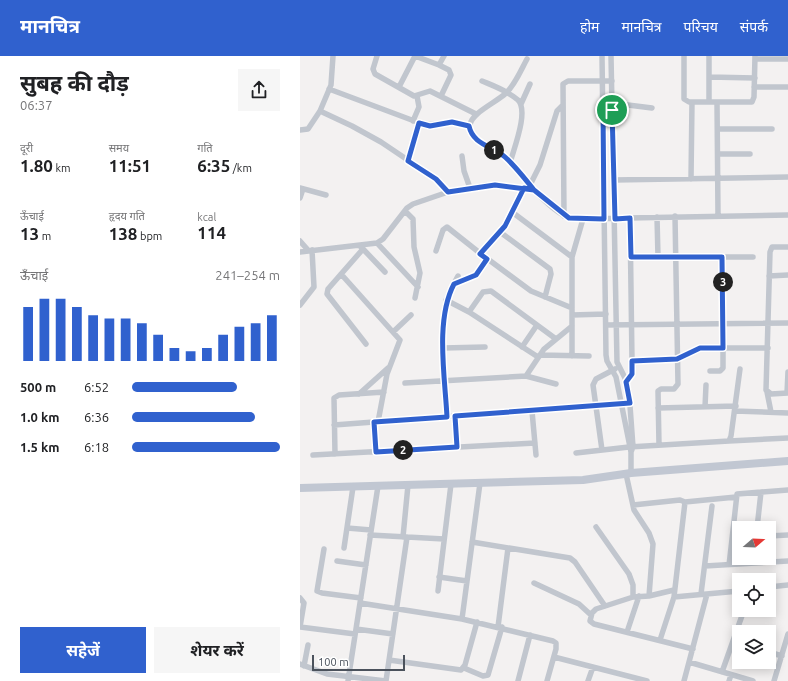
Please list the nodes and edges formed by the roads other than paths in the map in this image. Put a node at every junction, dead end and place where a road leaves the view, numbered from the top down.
1 (332, 56) edge
2 (377, 56) edge
3 (444, 56) edge
4 (602, 56) edge
5 (611, 56) edge
6 (684, 56) edge
7 (709, 56) edge
8 (755, 58) edge
9 (527, 59) dead end
10 (788, 59) edge
11 (439, 65) junction
12 (709, 77) junction
13 (755, 78) junction
14 (482, 81) dead end
15 (603, 81) junction
16 (612, 81) junction
17 (530, 84) dead end
18 (754, 87) junction
19 (399, 88) junction
20 (788, 88) edge
21 (329, 89) junction
22 (507, 92) junction
23 (417, 96) junction
24 (441, 96) junction
25 (692, 102) junction
26 (709, 102) junction
27 (717, 102) junction
28 (612, 103) junction
29 (521, 104) junction
30 (563, 105) junction
31 (652, 108) dead end
32 (603, 110) junction
33 (612, 110) junction
34 (320, 111) junction
35 (476, 114) junction
36 (416, 122) junction
37 (469, 126) junction
38 (718, 129) junction
39 (772, 129) dead end
40 (300, 130) edge
41 (604, 137) junction
42 (613, 137) junction
43 (718, 154) junction
44 (750, 154) dead end
45 (462, 156) dead end
46 (408, 161) junction
47 (510, 162) junction
48 (788, 177) edge
49 (691, 179) junction
50 (718, 179) junction
51 (614, 180) junction
52 (532, 187) junction
53 (301, 188) edge
54 (470, 188) junction
55 (524, 188) junction
56 (604, 190) junction
57 (614, 190) junction
58 (448, 192) junction
59 (326, 195) dead end
60 (300, 198) edge
61 (405, 211) junction
62 (512, 212) junction
63 (718, 215) junction
64 (788, 215) edge
65 (564, 216) junction
66 (675, 216) junction
67 (657, 217) junction
68 (630, 218) junction
69 (583, 219) junction
70 (604, 219) junction
71 (615, 219) junction
72 (500, 232) junction
73 (300, 241) edge
74 (377, 243) junction
75 (788, 247) edge
76 (361, 248) junction
77 (310, 250) junction
78 (436, 251) dead end
79 (300, 252) edge
80 (480, 254) junction
81 (572, 257) junction
82 (631, 257) junction
83 (658, 257) junction
84 (676, 257) junction
85 (722, 257) junction
86 (753, 257) dead end
87 (487, 259) junction
88 (386, 272) dead end
89 (341, 274) junction
90 (788, 275) edge
91 (458, 276) dead end
92 (770, 276) junction
93 (454, 284) junction
94 (418, 287) junction
95 (545, 297) junction
96 (415, 298) dead end
97 (446, 300) junction
98 (300, 305) edge
99 (572, 308) junction
100 (469, 312) junction
101 (606, 314) junction
102 (411, 315) dead end
103 (572, 315) junction
104 (724, 323) junction
105 (615, 324) junction
106 (632, 324) junction
107 (677, 324) junction
108 (769, 324) junction
109 (788, 324) edge
110 (606, 325) junction
111 (537, 326) junction
112 (572, 326) junction
113 (393, 332) junction
114 (556, 339) junction
115 (366, 344) dead end
116 (485, 347) dead end
117 (522, 347) junction
118 (443, 348) junction
119 (723, 348) junction
120 (768, 348) junction
121 (539, 356) junction
122 (572, 356) junction
123 (589, 356) dead end
124 (677, 359) junction
125 (632, 361) junction
126 (389, 367) junction
127 (619, 368) junction
128 (612, 369) junction
129 (740, 369) dead end
130 (710, 371) dead end
131 (788, 372) edge
132 (526, 376) junction
133 (445, 380) junction
134 (626, 382) junction
135 (404, 383) dead end
136 (556, 384) dead end
137 (706, 385) dead end
138 (384, 392) junction
139 (767, 392) junction
140 (787, 393) edge
141 (358, 394) junction
142 (630, 403) junction
143 (622, 404) junction
144 (596, 406) junction
145 (705, 407) junction
146 (658, 408) junction
147 (736, 409) junction
148 (532, 411) junction
149 (771, 412) junction
150 (788, 413) edge
151 (455, 416) junction
152 (447, 417) junction
153 (376, 422) junction
154 (334, 425) junction
155 (788, 438) edge
156 (728, 441) junction
157 (535, 442) junction
158 (659, 445) junction
159 (457, 447) junction
160 (631, 449) junction
161 (602, 450) junction
162 (376, 452) junction
163 (576, 453) dead end
164 (335, 454) junction
165 (313, 455) dead end
166 (536, 455) dead end
167 (788, 461) edge
168 (629, 474) junction
169 (480, 483) junction
170 (451, 484) junction
171 (408, 485) junction
172 (378, 486) junction
173 (353, 487) junction
174 (300, 488) edge
175 (788, 490) edge
176 (761, 492) junction
177 (736, 497) junction
178 (685, 502) junction
179 (633, 505) junction
180 (712, 506) dead end
181 (734, 521) edge
182 (758, 521) edge
183 (596, 527) dead end
184 (347, 528) junction
185 (371, 533) junction
186 (788, 535) edge
187 (776, 536) edge
188 (405, 537) junction
189 (444, 539) junction
190 (732, 539) edge
191 (472, 542) junction
192 (344, 548) dead end
193 (508, 548) junction
194 (324, 549) dead end
195 (337, 561) dead end
196 (788, 561) edge
197 (366, 565) junction
198 (729, 565) junction
199 (705, 566) junction
200 (439, 577) junction
201 (467, 581) junction
202 (534, 583) dead end
203 (788, 586) edge
204 (776, 587) edge
205 (674, 590) junction
206 (438, 591) dead end
207 (732, 591) edge
208 (704, 594) junction
209 (648, 596) junction
210 (636, 597) junction
211 (674, 597) junction
212 (300, 598) edge
213 (360, 601) junction
214 (605, 606) junction
215 (396, 610) junction
216 (591, 615) junction
217 (462, 619) junction
218 (477, 622) junction
219 (300, 627) edge
220 (500, 627) junction
221 (356, 631) junction
222 (627, 632) junction
223 (393, 634) junction
224 (788, 634) edge
225 (530, 635) junction
226 (660, 640) junction
227 (732, 642) edge
228 (308, 646) dead end
229 (693, 649) junction
230 (776, 654) edge
231 (554, 656) junction
232 (782, 656) junction
233 (389, 660) junction
234 (689, 662) junction
235 (302, 665) edge
236 (593, 667) junction
237 (464, 668) junction
238 (722, 672) junction
239 (731, 675) junction
240 (349, 679) edge
241 (386, 681) edge
242 (518, 681) edge
243 (547, 681) edge
244 (588, 681) edge
245 (646, 681) edge
246 (684, 681) edge
247 (729, 681) edge
248 (753, 681) edge
249 (774, 681) edge

1 - 21 street
2 - 19 street
3 - 11 street
4 - 15 street
5 - 16 street
6 - 25 street
7 - 12 street
8 - 10 street
8 - 13 street
9 - 22 street
11 - 19 street
11 - 24 street
12 - 13 street
12 - 26 street
13 - 18 street
14 - 22 street
15 - 16 street
15 - 30 street
15 - 32 street
16 - 28 street
17 - 29 street
18 - 20 street
18 - 27 street
19 - 23 street
21 - 34 street
21 - 36 street
22 - 29 street
22 - 35 street
23 - 24 street
23 - 36 street
24 - 35 street
25 - 26 street
25 - 49 street
26 - 27 street
27 - 38 street
28 - 31 street
28 - 33 street
29 - 47 street
30 - 52 street
30 - 65 street
32 - 33 street
32 - 41 street
33 - 42 street
34 - 40 street
34 - 46 street
35 - 37 street
36 - 37 street
36 - 46 street
37 - 47 street
38 - 39 street
38 - 43 street
41 - 42 street
41 - 56 street
42 - 51 street
43 - 44 street
43 - 50 street
45 - 54 street
46 - 58 street
47 - 52 street
48 - 50 street
49 - 50 street
49 - 51 street
50 - 63 street
51 - 57 street
52 - 55 street
52 - 65 street
53 - 59 street
53 - 60 street
54 - 55 street
54 - 58 street
55 - 62 street
56 - 57 street
56 - 70 street
57 - 71 street
58 - 61 street
61 - 74 street
61 - 94 street
62 - 72 street
62 - 81 street
63 - 64 street
63 - 66 street
65 - 69 street
66 - 67 street
66 - 84 street
67 - 68 street
67 - 83 street
68 - 71 street
68 - 82 street
69 - 70 street
69 - 81 street
70 - 71 street
70 - 101 street
71 - 105 street
72 - 80 street
72 - 95 street
73 - 77 street
74 - 76 street
74 - 94 street
75 - 92 street
76 - 77 street
76 - 88 street
76 - 89 street
77 - 79 street
77 - 98 street
78 - 80 street
80 - 87 street
81 - 99 street
82 - 83 street
82 - 106 street
83 - 84 street
84 - 85 street
84 - 107 street
85 - 86 street
85 - 104 street
87 - 93 street
87 - 95 street
89 - 113 street
89 - 115 street
90 - 92 street
91 - 93 street
92 - 108 street
93 - 97 street
94 - 96 street
95 - 99 street
97 - 100 street
97 - 118 street
99 - 103 street
100 - 111 street
100 - 117 street
101 - 103 street
101 - 110 street
102 - 113 street
103 - 112 street
104 - 107 street
104 - 108 street
104 - 119 street
105 - 106 street
105 - 110 street
105 - 127 street
106 - 107 street
106 - 125 street
107 - 124 street
108 - 109 street
108 - 120 street
110 - 128 street
111 - 114 street
111 - 117 street
112 - 114 street
112 - 122 street
113 - 126 street
114 - 121 street
116 - 118 street
117 - 121 street
118 - 133 street
119 - 120 street
119 - 124 street
119 - 130 street
120 - 139 street
121 - 122 street
121 - 132 street
122 - 123 street
124 - 125 street
124 - 146 street
125 - 134 street
126 - 138 street
126 - 141 street
127 - 128 street
127 - 134 street
128 - 143 street
128 - 144 street
129 - 147 street
131 - 140 street
132 - 133 street
132 - 136 street
133 - 135 street
133 - 152 street
134 - 142 street
137 - 145 street
138 - 141 street
138 - 153 street
139 - 140 street
139 - 149 street
141 - 154 street
142 - 143 street
142 - 160 street
143 - 144 street
143 - 160 street
144 - 148 street
144 - 161 street
145 - 146 street
145 - 147 street
146 - 158 street
147 - 149 street
147 - 156 street
148 - 151 street
148 - 157 street
149 - 150 street
151 - 152 street
151 - 159 street
152 - 153 street
153 - 154 street
153 - 162 street
154 - 164 street
155 - 156 street
156 - 158 street
157 - 159 street
157 - 166 street
158 - 160 street
159 - 162 street
160 - 161 street
160 - 168 street
161 - 163 street
162 - 164 street
164 - 165 street
167 - 168 street
168 - 169 street
168 - 179 street
169 - 170 street
169 - 191 street
170 - 171 street
170 - 189 street
171 - 172 street
171 - 188 street
172 - 173 street
172 - 185 street
173 - 174 street
173 - 184 street
175 - 176 street
176 - 177 street
176 - 182 street
177 - 178 street
177 - 181 street
178 - 179 street
178 - 205 street
179 - 209 street
180 - 199 street
183 - 210 street
184 - 185 street
184 - 192 street
185 - 188 street
185 - 197 street
186 - 187 street
188 - 189 street
188 - 215 street
189 - 200 street
190 - 198 street
191 - 193 street
191 - 201 street
193 - 214 street
193 - 220 street
194 - 213 street
195 - 197 street
196 - 198 street
197 - 213 street
198 - 199 street
199 - 208 street
200 - 201 street
200 - 206 street
201 - 217 street
202 - 216 street
203 - 204 street
205 - 209 street
205 - 211 street
207 - 208 street
208 - 211 street
208 - 229 street
209 - 210 street
210 - 214 street
210 - 222 street
211 - 226 street
212 - 219 street
213 - 215 street
213 - 221 street
214 - 216 street
215 - 217 street
215 - 223 street
216 - 222 street
217 - 218 street
218 - 220 street
218 - 237 street
219 - 221 street
220 - 225 street
220 - 237 street
221 - 223 street
221 - 240 street
222 - 226 street
223 - 233 street
224 - 232 street
225 - 231 street
225 - 242 street
226 - 229 street
227 - 238 street
228 - 235 street
229 - 234 street
230 - 232 street
231 - 236 street
231 - 243 street
232 - 249 street
233 - 237 street
233 - 241 street
234 - 238 street
234 - 246 street
235 - 240 street
236 - 244 street
236 - 245 street
238 - 239 street
239 - 247 street
239 - 248 street
240 - 241 street

